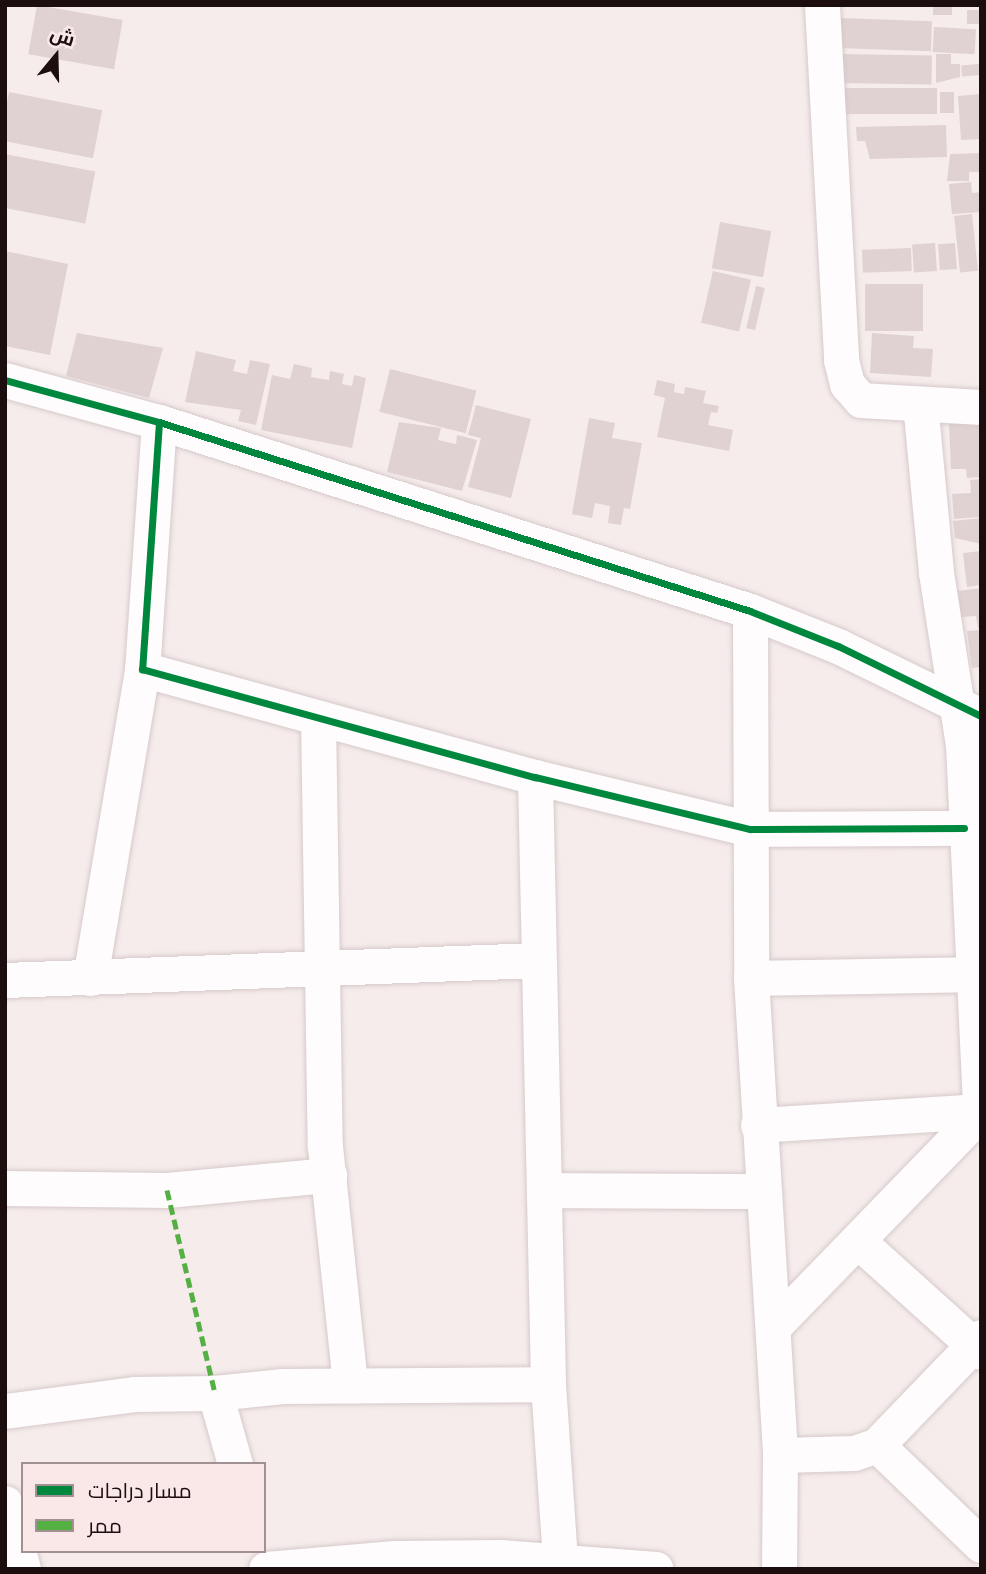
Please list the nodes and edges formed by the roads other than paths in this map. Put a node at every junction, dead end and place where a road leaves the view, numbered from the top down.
1 (822, 5) edge
2 (5, 380) edge
3 (920, 404) junction
4 (981, 407) edge
5 (159, 422) junction
6 (750, 611) junction
7 (142, 669) junction
8 (969, 710) edge
9 (318, 718) junction
10 (535, 777) junction
11 (964, 828) junction
12 (750, 829) junction
13 (538, 960) junction
14 (326, 971) junction
15 (976, 974) edge
16 (90, 978) junction
17 (751, 978) junction
18 (5, 980) edge
19 (979, 1111) junction
20 (758, 1125) junction
21 (328, 1175) junction
22 (5, 1188) edge
23 (546, 1190) junction
24 (762, 1191) junction
25 (859, 1242) junction
26 (773, 1327) junction
27 (978, 1345) edge
28 (350, 1384) junction
29 (548, 1384) junction
30 (215, 1393) junction
31 (5, 1411) edge
32 (877, 1445) junction
33 (779, 1455) junction
34 (233, 1462) edge
35 (5, 1503) edge
36 (981, 1545) edge
37 (560, 1559) junction
38 (23, 1569) edge
39 (265, 1569) edge
40 (656, 1569) edge
41 (779, 1569) edge

1 - 3 street
2 - 5 street
3 - 4 street
3 - 8 street
5 - 6 street
5 - 7 street
6 - 8 street
6 - 12 street
7 - 9 street
7 - 16 street
8 - 11 street
9 - 10 street
9 - 14 street
10 - 12 street
10 - 13 street
11 - 12 street
11 - 15 street
12 - 17 street
13 - 14 street
13 - 23 street
14 - 16 street
14 - 21 street
15 - 17 street
15 - 19 street
16 - 18 street
17 - 20 street
19 - 20 street
19 - 25 street
20 - 24 street
21 - 22 street
21 - 28 street
23 - 24 street
23 - 29 street
24 - 26 street
25 - 26 street
25 - 27 street
26 - 33 street
27 - 32 street
28 - 29 street
28 - 30 street
29 - 37 street
30 - 31 street
30 - 34 street
32 - 33 street
32 - 36 street
33 - 41 street
35 - 38 street
37 - 39 street
37 - 40 street

